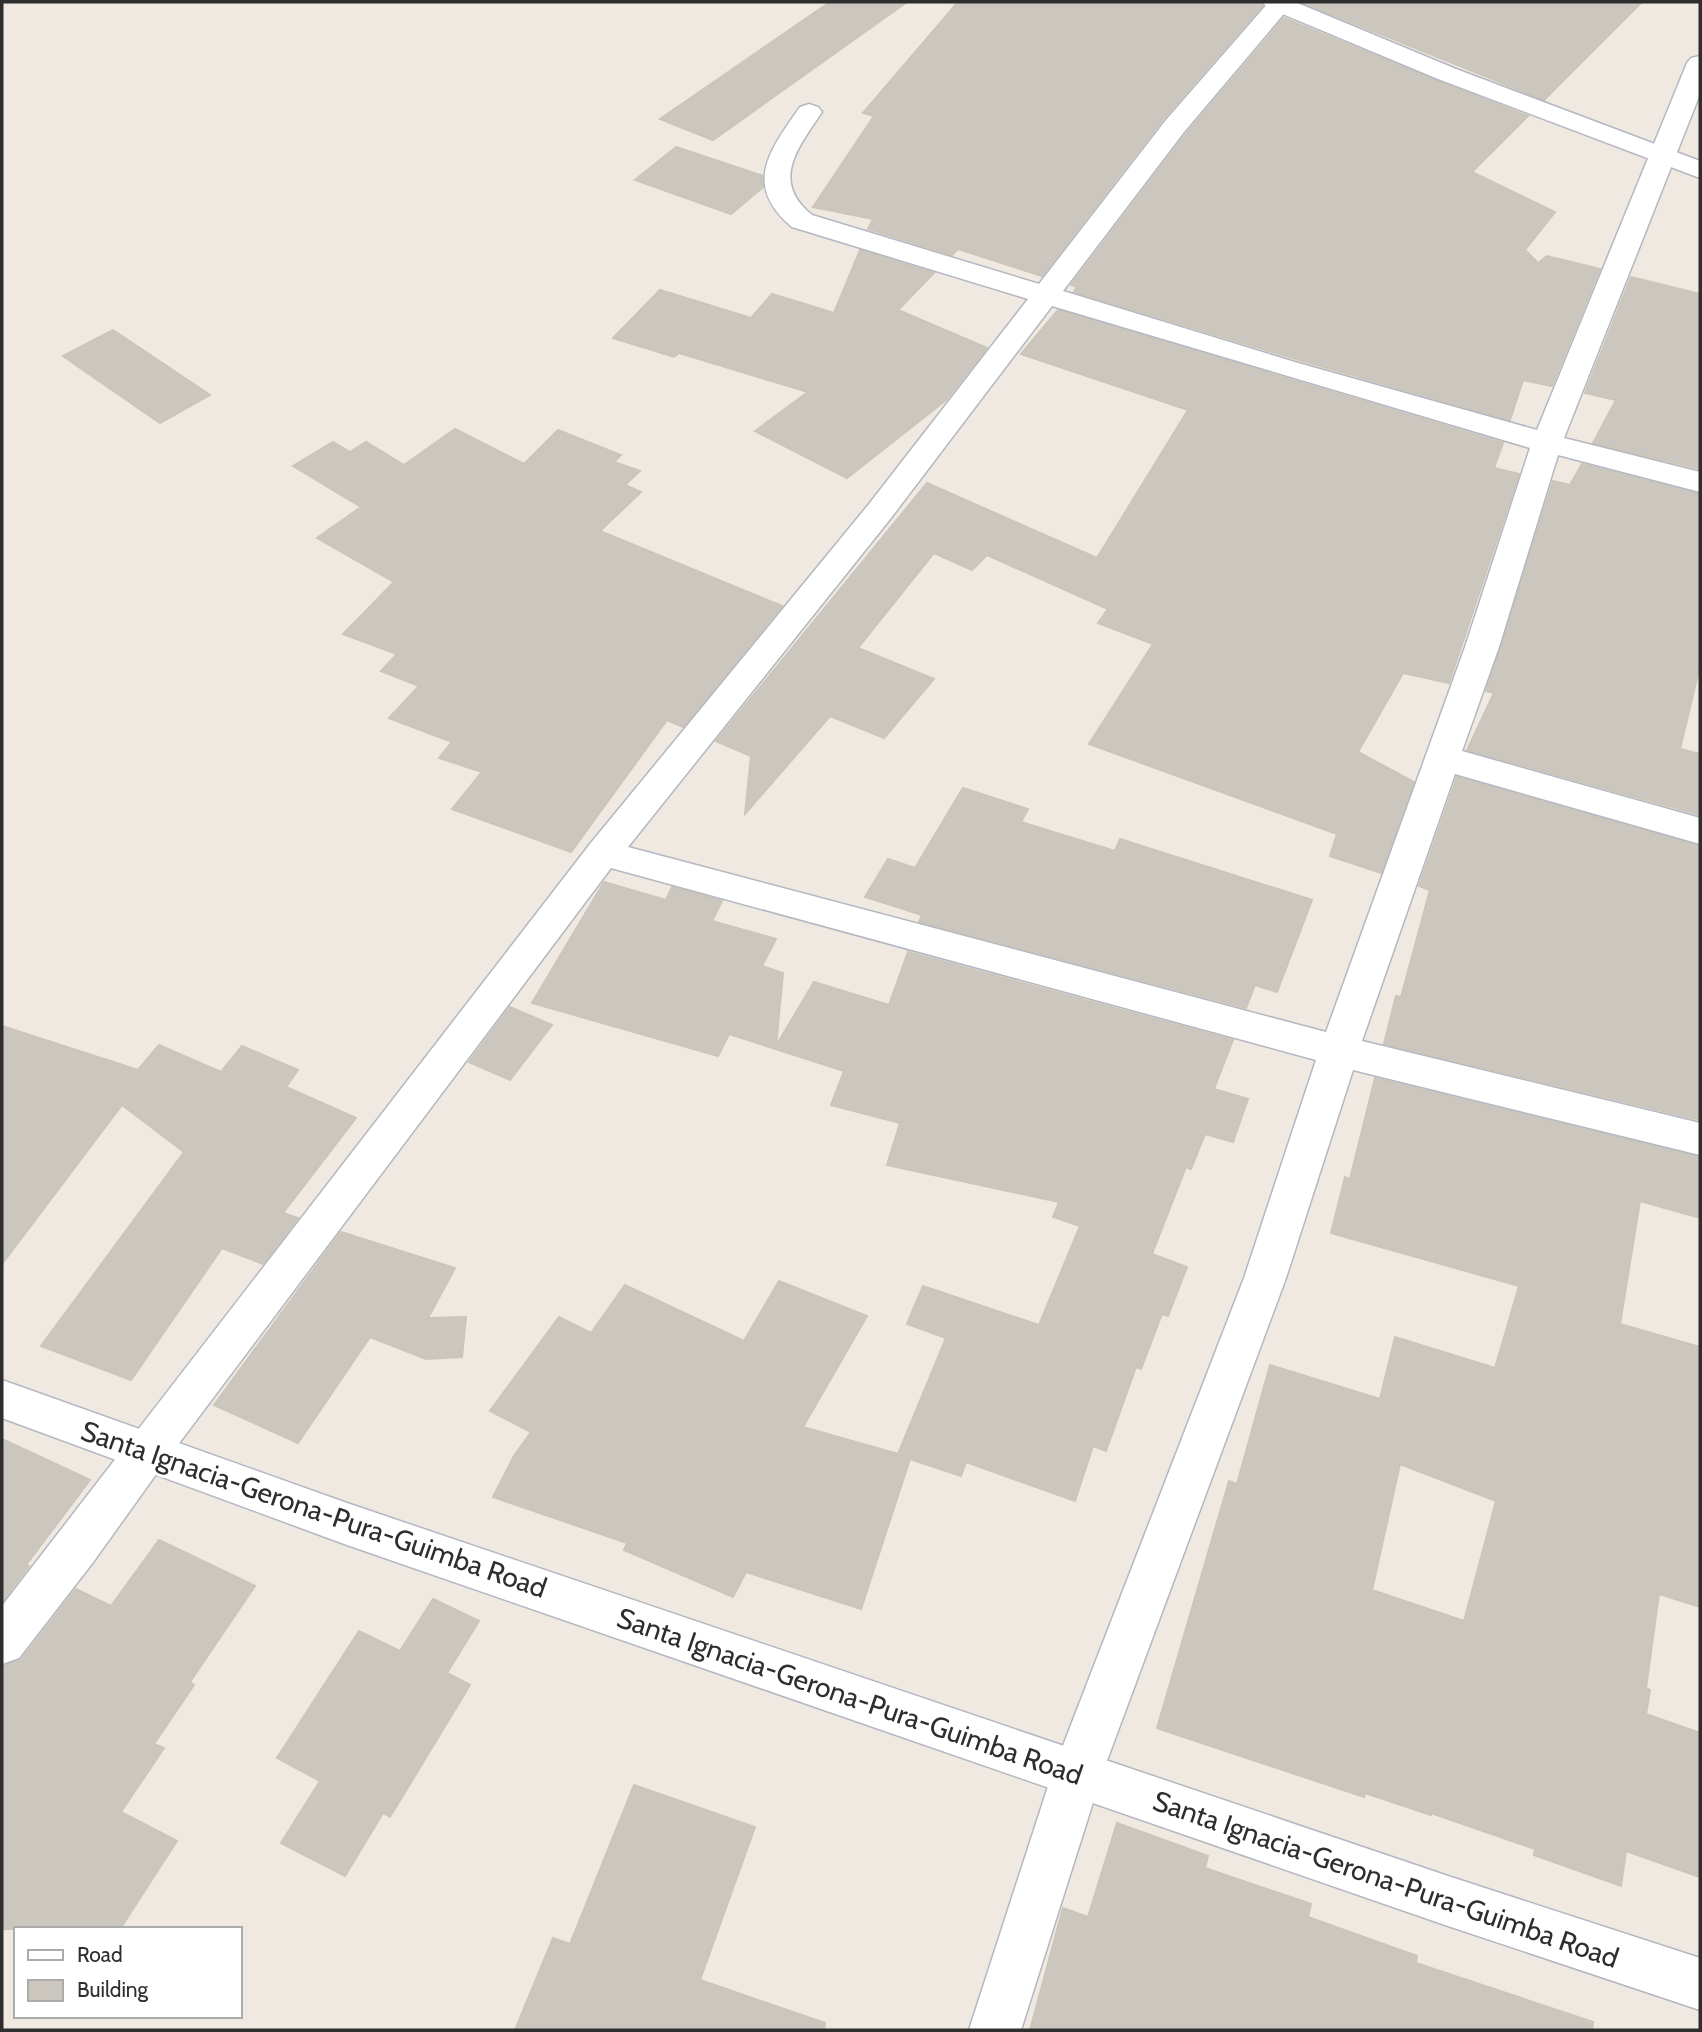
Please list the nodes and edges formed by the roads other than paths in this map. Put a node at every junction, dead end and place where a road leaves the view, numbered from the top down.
1 (1279, 2) edge
2 (1700, 62) edge
3 (809, 112) dead end
4 (1664, 157) junction
5 (1700, 170) edge
6 (1046, 294) junction
7 (1547, 443) junction
8 (1700, 482) edge
9 (1442, 758) junction
10 (1700, 831) edge
11 (603, 853) junction
12 (1339, 1051) junction
13 (1700, 1139) edge
14 (2, 1399) edge
15 (146, 1452) junction
16 (2, 1642) edge
17 (1077, 1774) junction
18 (1700, 1984) edge
19 (995, 2030) edge

1 - 4 street
1 - 6 street
2 - 4 street
3 - 6 street
4 - 5 street
4 - 7 street
6 - 7 street
6 - 11 street
7 - 8 street
7 - 9 street
9 - 10 street
9 - 12 street
11 - 12 street
11 - 15 street
12 - 13 street
12 - 17 street
14 - 15 street, Santa Ignacia-Gerona-Pura-Guimba Road
15 - 16 street
15 - 17 street, Santa Ignacia-Gerona-Pura-Guimba Road
17 - 18 street, Santa Ignacia-Gerona-Pura-Guimba Road
17 - 19 street

